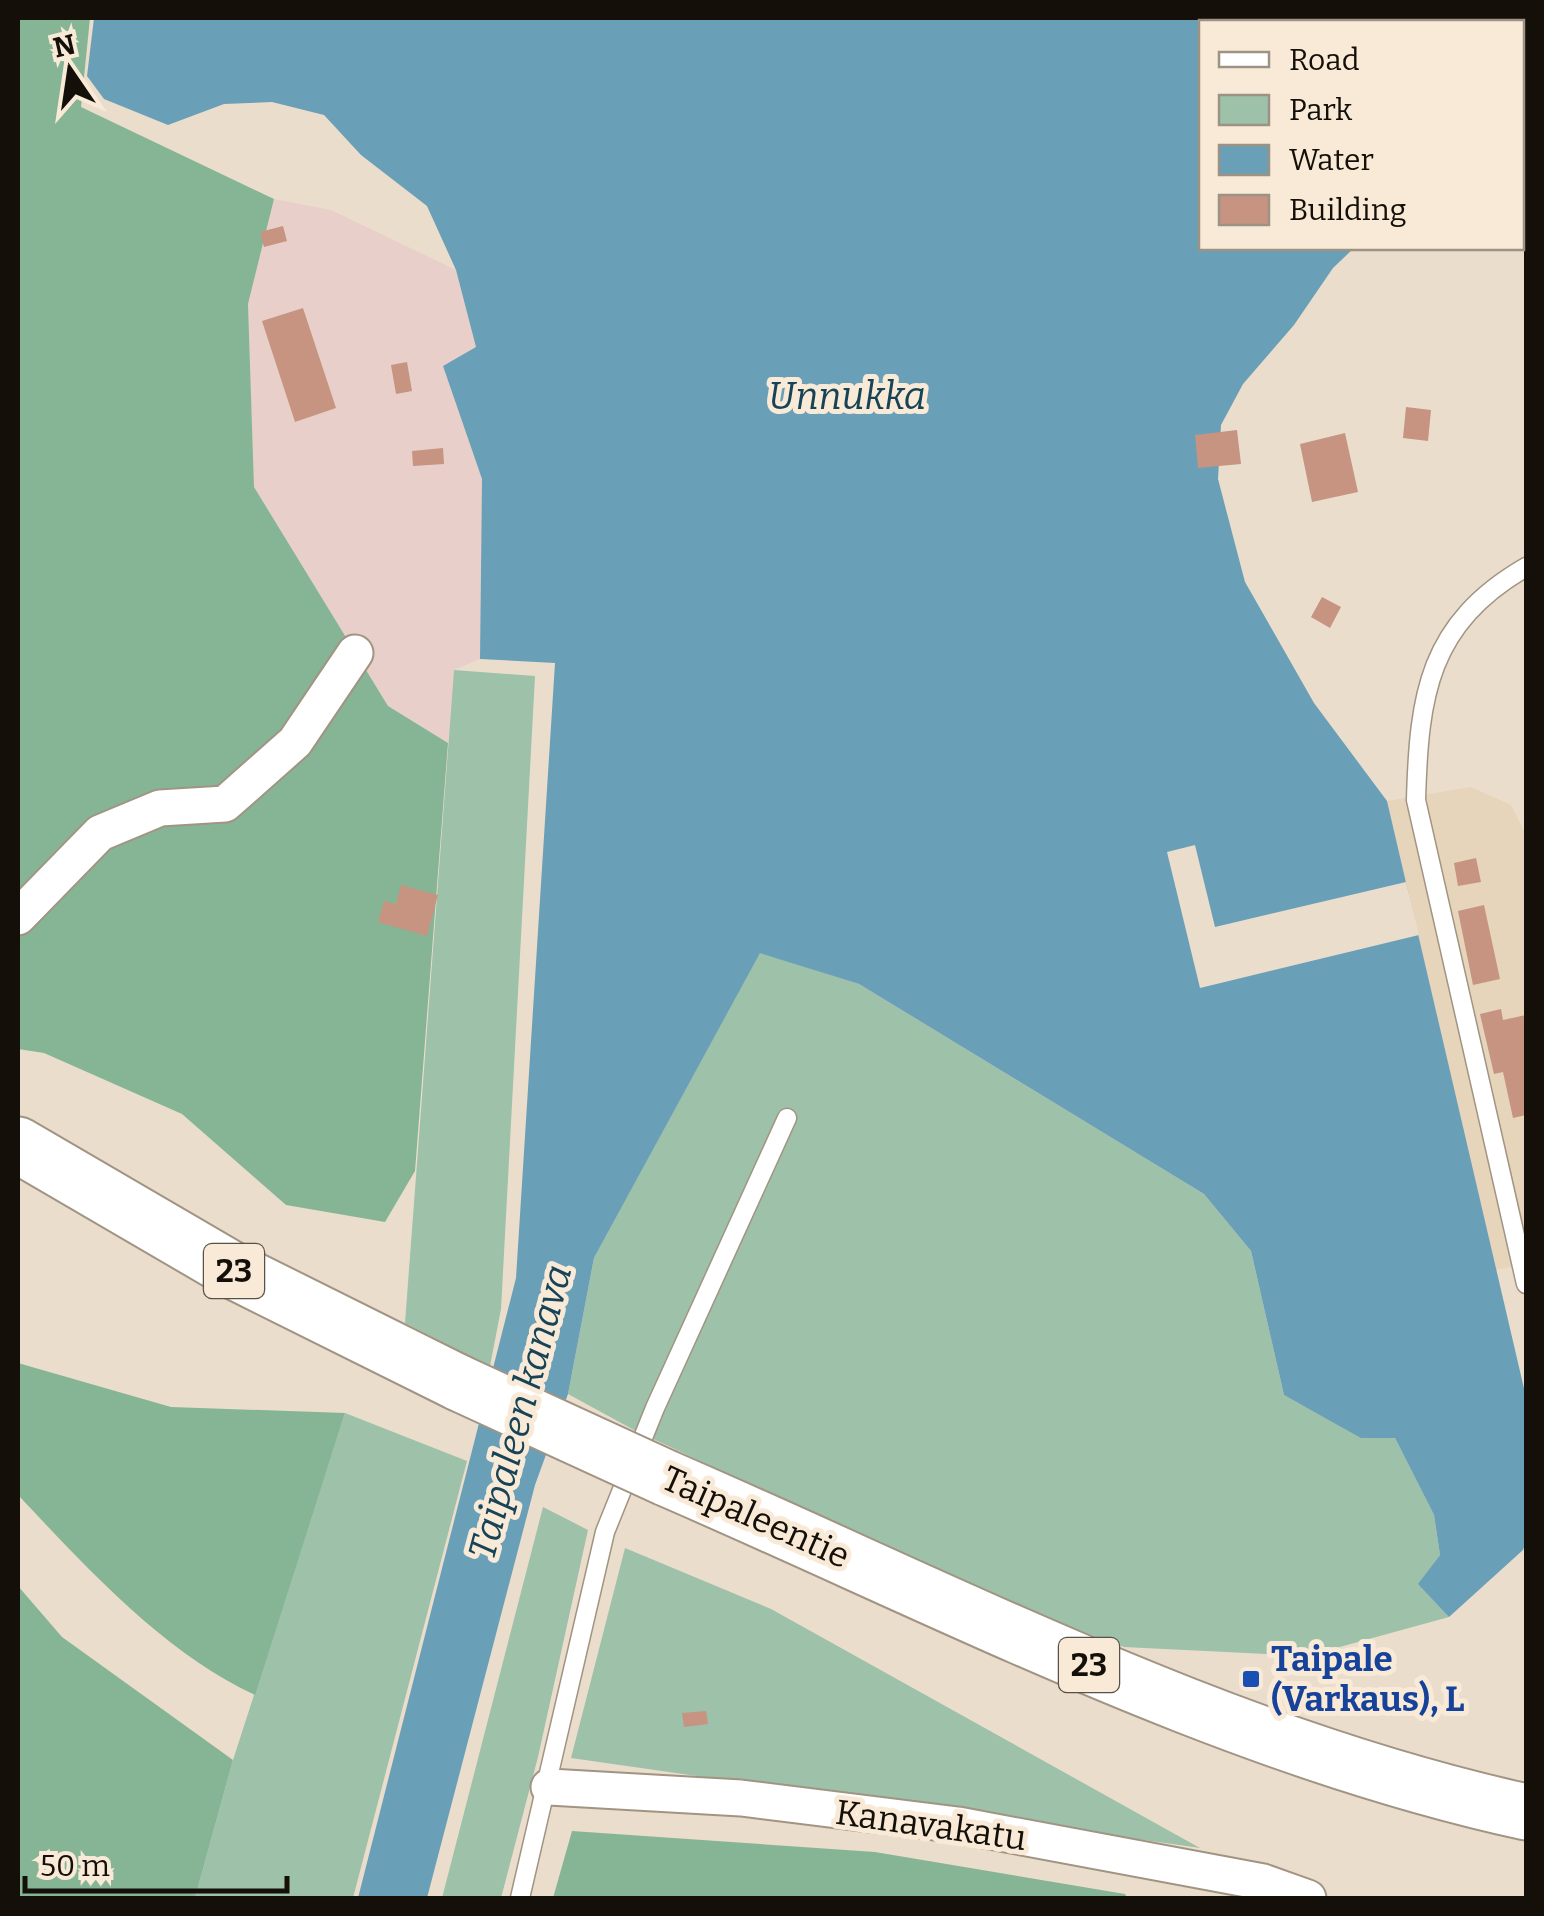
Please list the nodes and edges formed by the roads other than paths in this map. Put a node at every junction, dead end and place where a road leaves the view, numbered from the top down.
1 (1526, 568) edge
2 (355, 653) dead end
3 (18, 917) edge
4 (787, 1118) dead end
5 (18, 1146) edge
6 (1526, 1284) edge
7 (549, 1786) junction
8 (1526, 1812) edge
9 (520, 1898) edge
10 (1308, 1898) edge

1 - 6 lane
2 - 3 street
4 - 7 lane
5 - 8 highway, Taipaleentie / 23, bridge
7 - 9 lane
7 - 10 street, Kanavakatu

